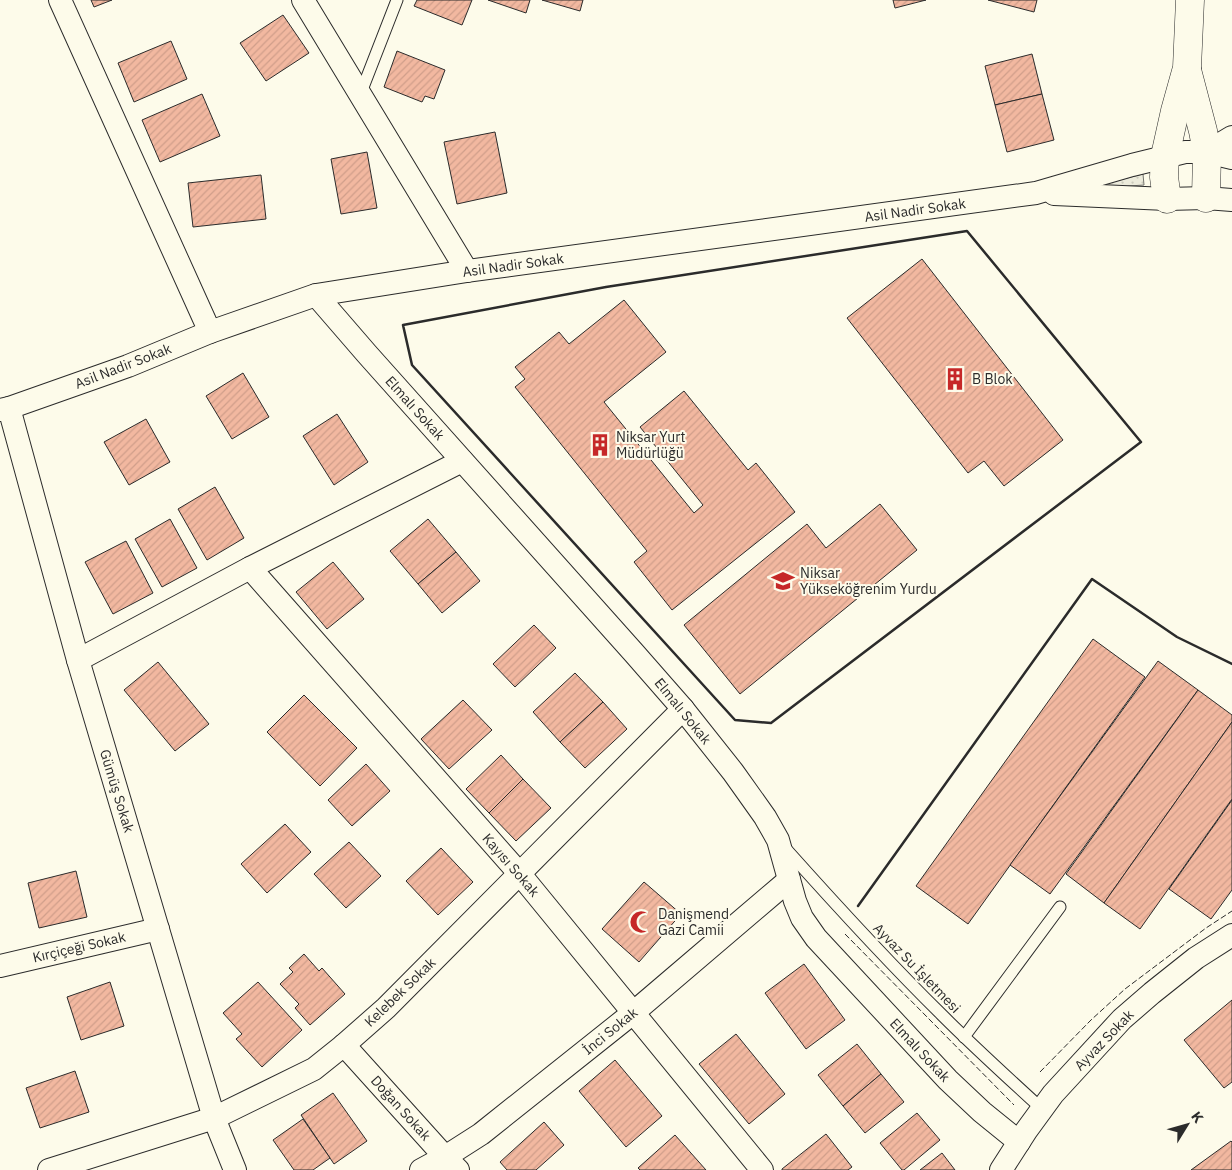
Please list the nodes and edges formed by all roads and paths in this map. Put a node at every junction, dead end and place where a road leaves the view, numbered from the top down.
1 (60, 0) edge
2 (303, 0) edge
3 (397, 0) edge
4 (1190, 0) edge
5 (1187, 68) junction
6 (360, 95) junction
7 (1232, 137) edge
8 (1220, 155) edge
9 (1165, 156) junction
10 (1036, 193) junction
11 (1167, 199) junction
12 (1219, 199) edge
13 (467, 271) junction
14 (316, 295) junction
15 (210, 332) junction
16 (3, 408) edge
17 (462, 461) junction
18 (250, 568) junction
19 (78, 660) junction
20 (683, 709) junction
21 (778, 840) junction
22 (519, 873) junction
23 (789, 880) junction
24 (1060, 907) dead end
25 (158, 929) junction
26 (1232, 935) edge
27 (0, 966) edge
28 (633, 1013) junction
29 (964, 1037) junction
30 (344, 1045) junction
31 (1042, 1109) junction
32 (214, 1118) junction
33 (1019, 1142) junction
34 (451, 1163) edge
35 (49, 1170) edge
36 (235, 1170) edge
37 (420, 1170) edge
38 (762, 1170) edge
39 (1001, 1170) edge

1 - 15 street
2 - 6 street
3 - 6 lane
4 - 5 street
5 - 8 street
5 - 9 street
6 - 13 street
7 - 8 street
8 - 9 street, Asil Nadir Sokak
8 - 12 street
9 - 10 street, Asil Nadir Sokak
9 - 11 street
10 - 11 street, Asil Nadir Sokak
10 - 13 street, Asil Nadir Sokak
11 - 12 street, Asil Nadir Sokak
13 - 14 street, Asil Nadir Sokak
14 - 15 street, Asil Nadir Sokak
14 - 17 street, Elmalı Sokak
15 - 16 street, Asil Nadir Sokak
16 - 19 street, Gümüş Sokak
17 - 18 street
17 - 20 street, Elmalı Sokak
18 - 19 street
18 - 22 street, Kayısı Sokak
19 - 25 street, Gümüş Sokak
20 - 21 street, Elmalı Sokak
20 - 22 street, Kelebek Sokak
21 - 23 street, Elmalı Sokak
21 - 29 lane, Ayvaz Su İşletmesi
22 - 28 street, Kayısı Sokak
22 - 30 street, Kelebek Sokak
23 - 28 street, İnci Sokak
23 - 33 street, Elmalı Sokak
24 - 29 lane
25 - 27 street, Kırçiçeği Sokak
25 - 32 street, Gümüş Sokak
26 - 31 street, Ayvaz Sokak
28 - 34 street, İnci Sokak
28 - 38 street, Kayısı Sokak
29 - 31 lane, Ayvaz Su İşletmesi
30 - 32 street, Kelebek Sokak
30 - 34 street, Doğan Sokak
31 - 33 street, Ayvaz Sokak
32 - 35 street, Kelebek Sokak
32 - 36 street, Gümüş Sokak
33 - 39 street, Ayvaz Sokak
34 - 37 street, İnci Sokak

